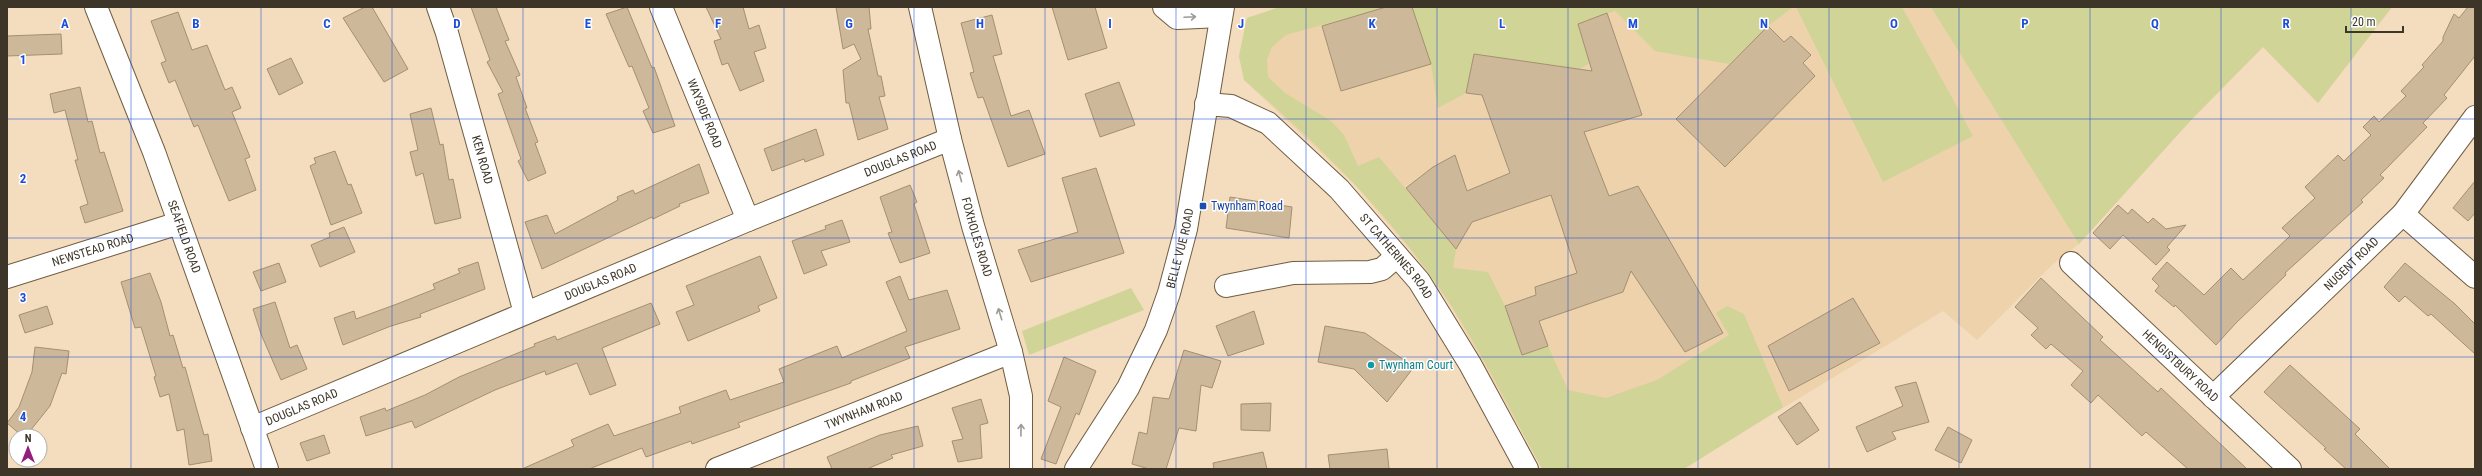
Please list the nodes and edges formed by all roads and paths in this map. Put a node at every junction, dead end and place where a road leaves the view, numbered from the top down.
1 (96, 7) edge
2 (438, 7) edge
3 (661, 7) edge
4 (920, 7) edge
5 (1164, 7) edge
6 (1222, 12) edge
7 (1206, 104) junction
8 (2475, 117) edge
9 (950, 139) junction
10 (2403, 214) junction
11 (748, 220) junction
12 (179, 223) junction
13 (1397, 256) junction
14 (2071, 263) dead end
15 (7, 277) edge
16 (2475, 277) edge
17 (1226, 286) dead end
18 (525, 313) junction
19 (1011, 352) junction
20 (2213, 397) junction
21 (252, 428) junction
22 (267, 469) edge
23 (717, 469) edge
24 (1021, 469) edge
25 (1076, 469) edge
26 (1527, 469) edge
27 (2290, 469) edge

1 - 12 street, SEAFIELD ROAD
2 - 18 street, KEN ROAD
3 - 11 street, WAYSIDE ROAD
4 - 9 street, FOXHOLES ROAD
5 -> 6 street
6 - 7 street, BELLE VUE ROAD
7 - 13 street, ST CATHERINES ROAD
7 - 25 street, BELLE VUE ROAD
8 - 10 street, NUGENT ROAD
9 - 11 street, DOUGLAS ROAD
19 -> 9 street, FOXHOLES ROAD
10 - 16 street
10 - 20 street, NUGENT ROAD
11 - 18 street, DOUGLAS ROAD
12 - 15 street, NEWSTEAD ROAD
12 - 21 street, SEAFIELD ROAD
13 - 17 street
13 - 26 street, ST CATHERINES ROAD
14 - 20 street, HENGISTBURY ROAD
18 - 21 street, DOUGLAS ROAD
19 - 23 street, TWYNHAM ROAD
24 -> 19 street, FOXHOLES ROAD
20 - 27 street, HENGISTBURY ROAD
21 - 22 street, SEAFIELD ROAD

